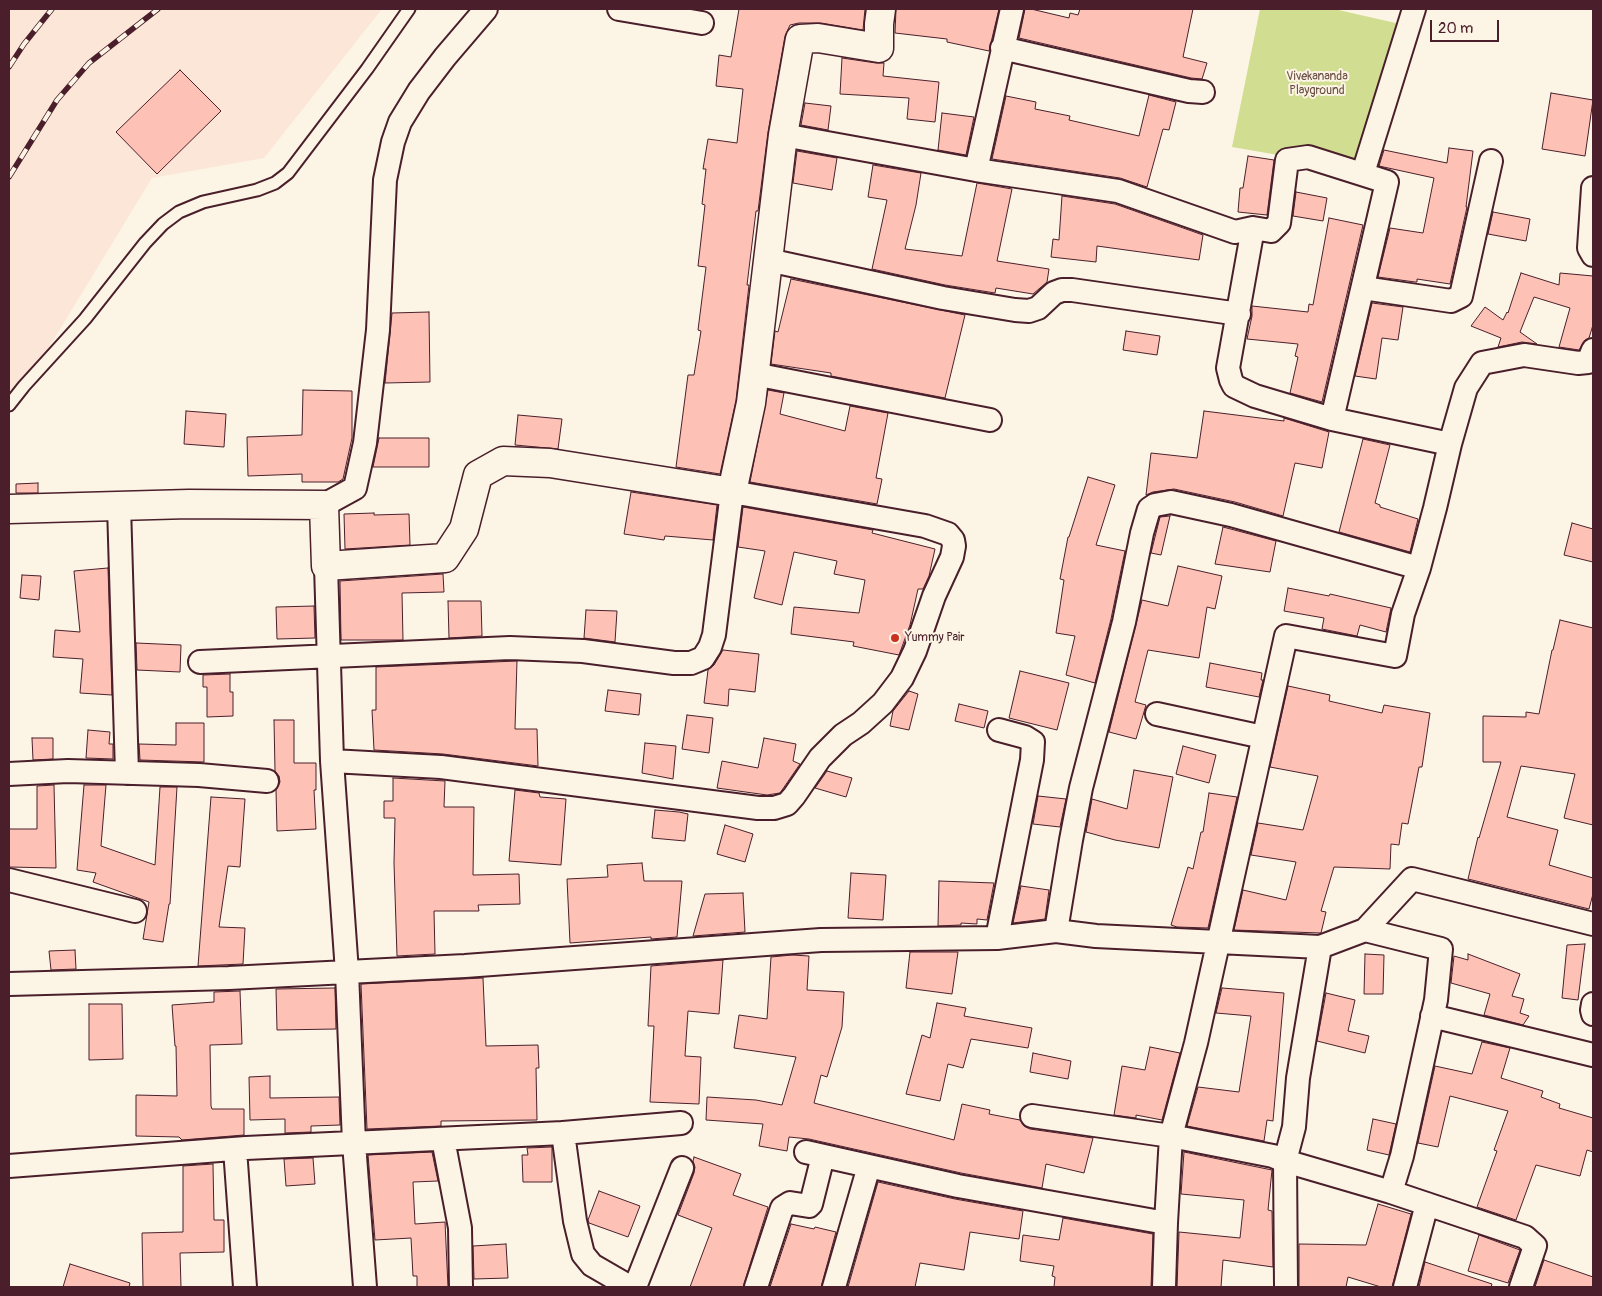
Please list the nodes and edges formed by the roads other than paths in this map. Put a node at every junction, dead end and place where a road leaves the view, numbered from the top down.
1 (409, 9) edge
2 (486, 9) edge
3 (619, 9) edge
4 (881, 9) edge
5 (1012, 9) edge
6 (1414, 9) edge
7 (702, 23) dead end
8 (1002, 48) junction
9 (1203, 92) dead end
10 (783, 136) junction
11 (1491, 161) dead end
12 (976, 170) junction
13 (1364, 173) junction
14 (1593, 188) edge
15 (1253, 228) junction
16 (1593, 256) edge
17 (768, 260) junction
18 (1364, 288) junction
19 (1239, 314) junction
20 (1593, 350) edge
21 (754, 374) junction
22 (9, 405) edge
23 (990, 420) dead end
24 (1332, 420) junction
25 (1450, 444) junction
26 (732, 492) junction
27 (119, 506) junction
28 (324, 506) junction
29 (9, 509) edge
30 (326, 566) junction
31 (1419, 568) junction
32 (329, 657) junction
33 (200, 662) dead end
34 (1157, 714) dead end
35 (1000, 730) dead end
36 (1264, 737) junction
37 (332, 761) junction
38 (126, 773) junction
39 (9, 774) edge
40 (267, 781) dead end
41 (9, 880) edge
42 (135, 911) dead end
43 (1593, 924) edge
44 (1365, 930) junction
45 (1056, 931) junction
46 (997, 938) junction
47 (1219, 943) junction
48 (1320, 947) junction
49 (347, 972) junction
50 (9, 984) edge
51 (1593, 1004) edge
52 (1593, 1014) edge
53 (1432, 1016) junction
54 (1593, 1055) edge
55 (1032, 1116) dead end
56 (681, 1123) dead end
57 (563, 1132) junction
58 (1171, 1136) junction
59 (443, 1139) junction
60 (354, 1143) junction
61 (235, 1149) junction
62 (1285, 1161) junction
63 (9, 1166) edge
64 (869, 1166) junction
65 (682, 1168) dead end
66 (1391, 1192) junction
67 (1428, 1204) junction
68 (1166, 1223) junction
69 (245, 1287) edge
70 (365, 1287) edge
71 (461, 1287) edge
72 (630, 1287) edge
73 (635, 1287) edge
74 (756, 1287) edge
75 (834, 1287) edge
76 (1164, 1287) edge
77 (1286, 1287) edge
78 (1405, 1287) edge
79 (1520, 1287) edge

1 - 22 lane
2 - 28 street
3 - 7 street
4 - 10 street
5 - 8 street
6 - 13 street
8 - 9 street
8 - 12 street
10 - 12 street
10 - 17 street
11 - 18 street
12 - 15 street
13 - 15 street
13 - 18 street
14 - 16 street
15 - 19 street
17 - 19 street
17 - 21 street
18 - 24 street
19 - 24 street
20 - 25 street
21 - 23 street
21 - 26 street
24 - 25 street
25 - 31 street
26 - 30 street
26 - 32 street
26 - 37 street
27 - 28 street
27 - 29 street
27 - 38 street
28 - 30 street
30 - 32 street
31 - 36 street
31 - 45 street
32 - 33 street
32 - 37 street
34 - 36 street
35 - 46 street
36 - 47 street
37 - 49 street
38 - 39 street
38 - 40 street
41 - 42 street
43 - 44 street
44 - 48 street
44 - 53 street
45 - 46 street
45 - 47 street
46 - 49 street
47 - 48 street
47 - 58 street
48 - 62 street
49 - 50 street
49 - 60 street
51 - 52 street
53 - 54 street
53 - 66 street
55 - 58 street
56 - 57 street
57 - 59 street
57 - 72 street
58 - 62 street
58 - 68 street
59 - 60 street
59 - 71 street
60 - 61 street
60 - 70 street
61 - 63 street
61 - 69 street
62 - 66 street
62 - 77 street
64 - 68 street
64 - 74 street
64 - 75 street
65 - 73 street
66 - 67 street
67 - 78 street
67 - 79 street
68 - 76 street

